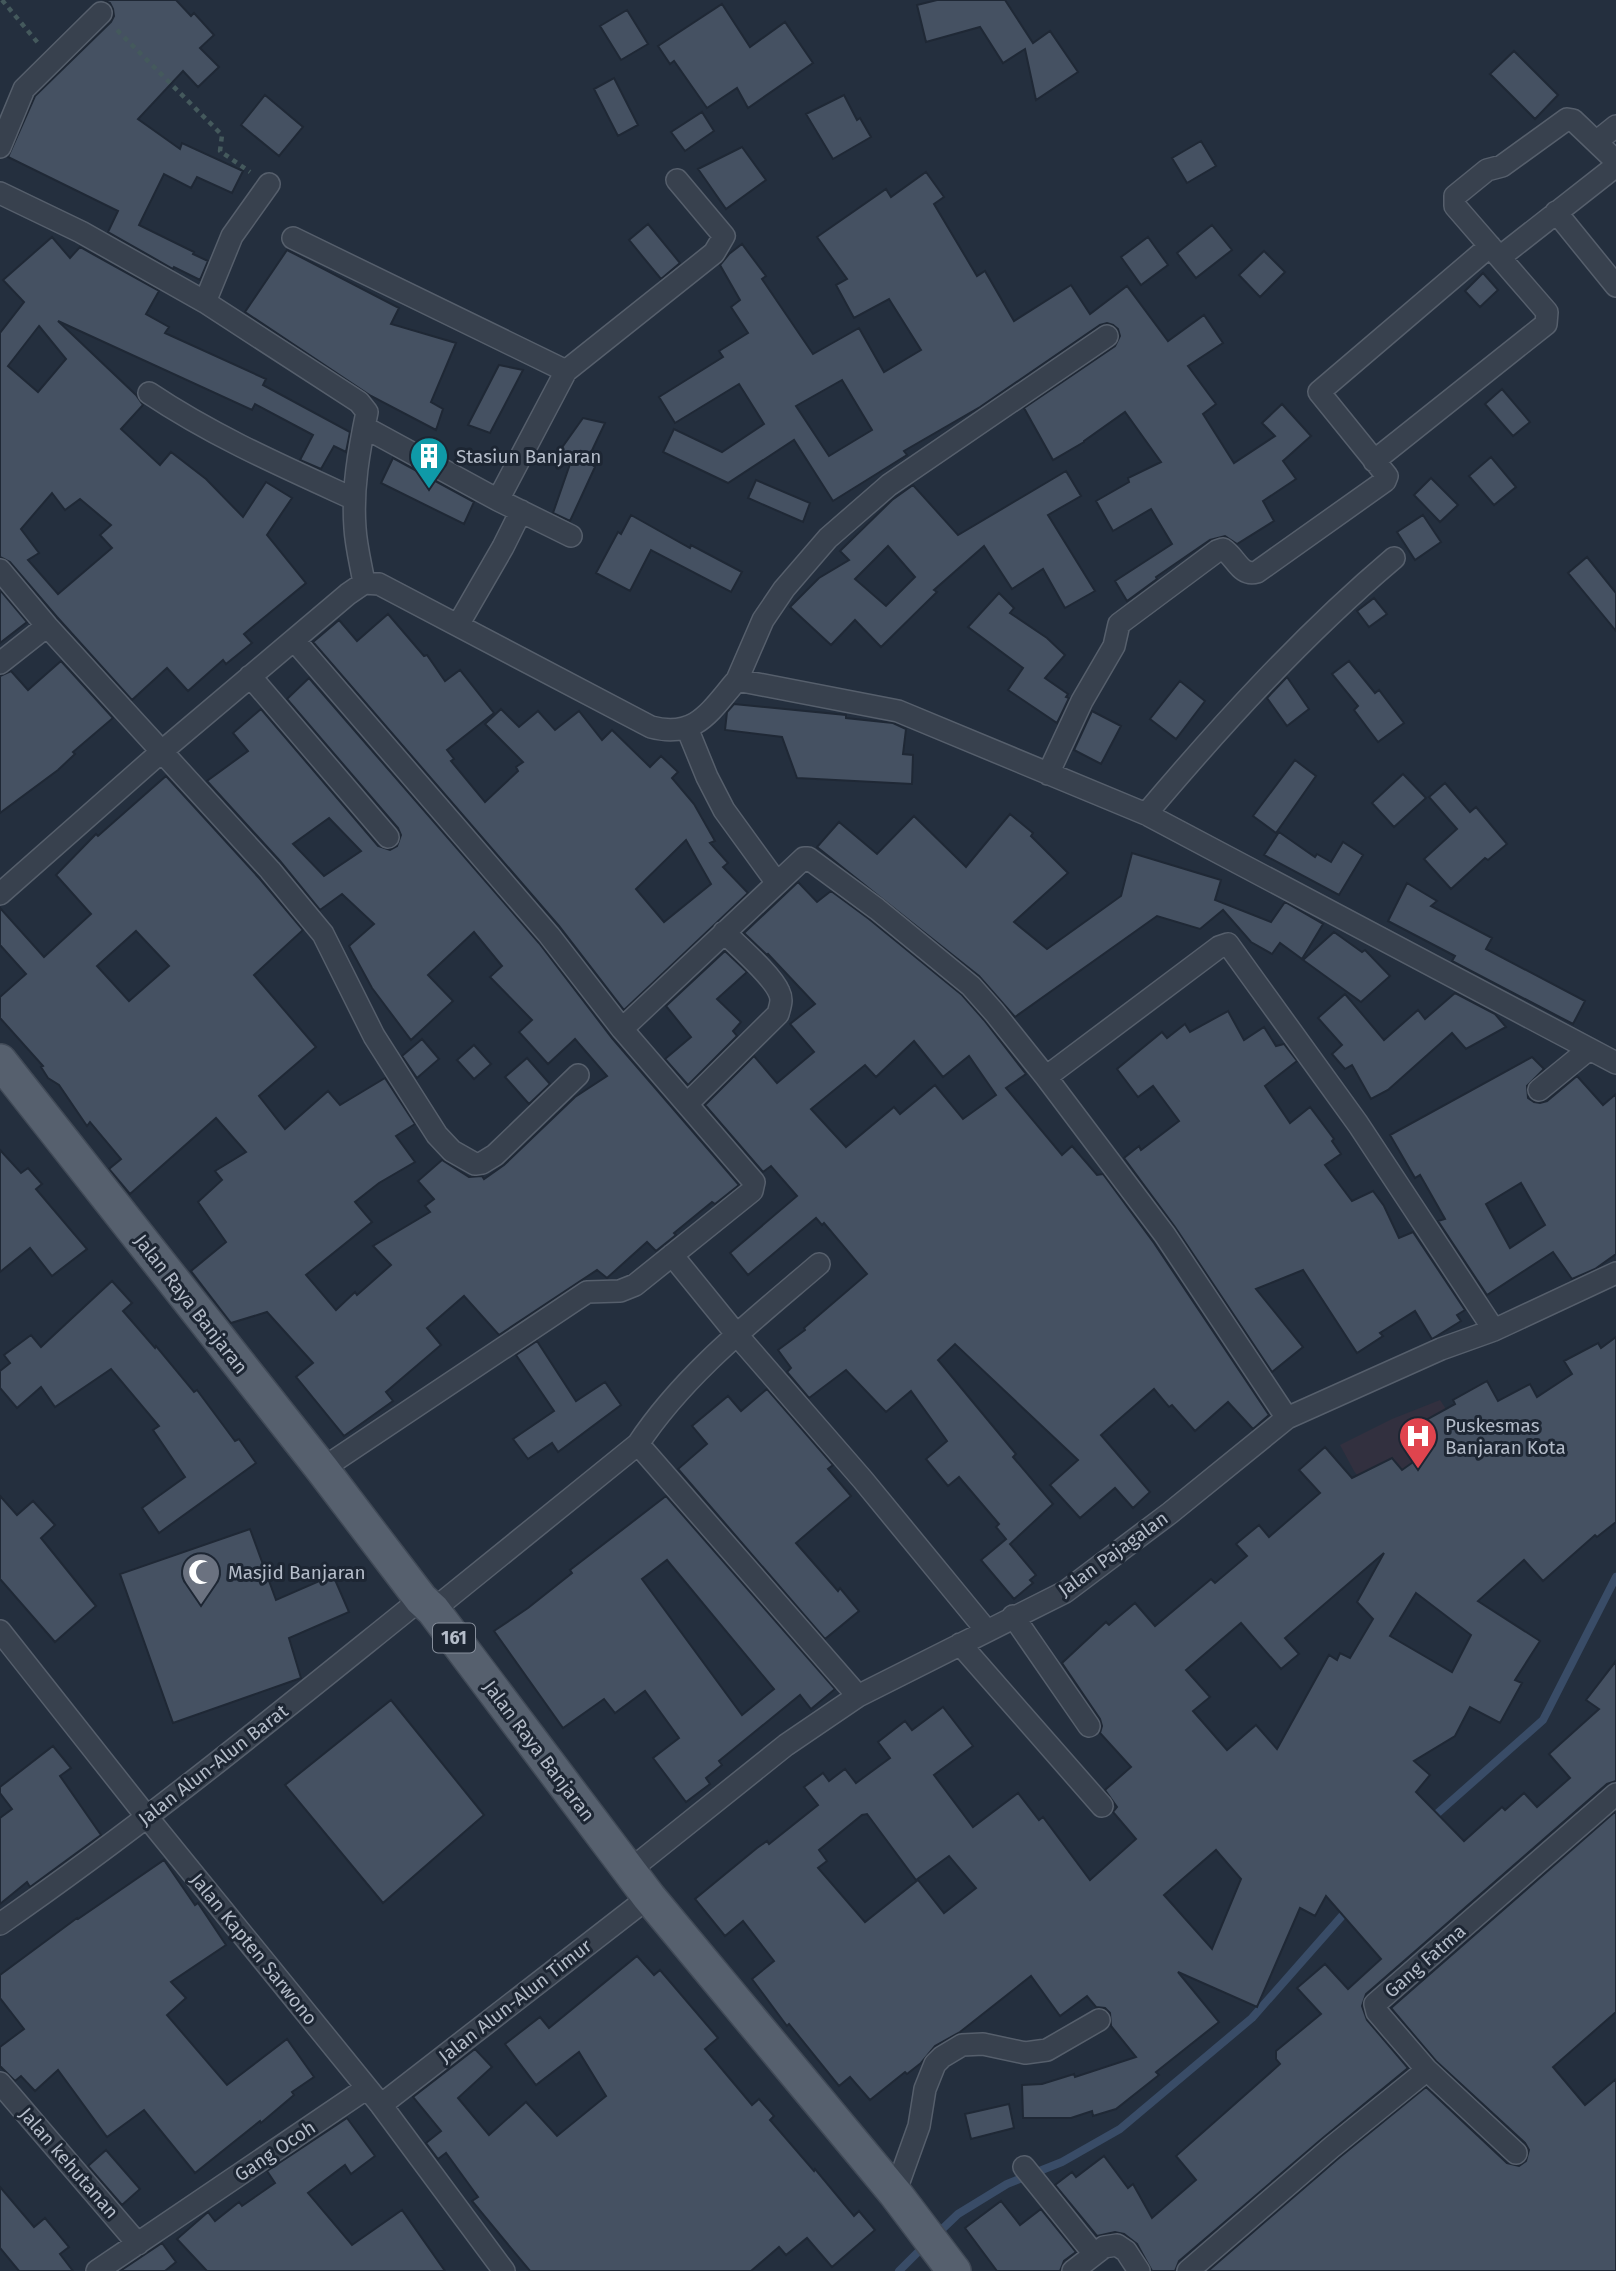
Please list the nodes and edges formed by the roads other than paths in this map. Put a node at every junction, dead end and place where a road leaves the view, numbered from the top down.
1 (101, 13) road end
2 (1616, 126) edge
3 (1597, 142) junction
4 (0, 147) edge
5 (1616, 164) edge
6 (677, 180) dead end
7 (269, 184) road end
8 (0, 192) edge
9 (1556, 212) junction
10 (293, 238) dead end
11 (1495, 252) junction
12 (1616, 286) edge
13 (205, 302) junction
14 (1107, 336) dead end
15 (566, 371) junction
16 (149, 393) dead end
17 (364, 427) junction
18 (1374, 461) junction
19 (354, 499) junction
20 (498, 500) junction
21 (521, 511) junction
22 (571, 536) dead end
23 (1394, 558) dead end
24 (0, 570) edge
25 (363, 583) junction
26 (458, 625) junction
27 (47, 626) junction
28 (294, 640) junction
29 (0, 663) edge
30 (250, 676) junction
31 (737, 680) junction
32 (687, 727) junction
33 (162, 752) junction
34 (1048, 774) junction
35 (1146, 814) junction
36 (388, 838) dead end
37 (777, 883) junction
38 (0, 894) edge
39 (724, 932) junction
40 (622, 1029) junction
41 (1588, 1050) junction
42 (0, 1062) edge
43 (1616, 1063) edge
44 (578, 1075) dead end
45 (1046, 1077) junction
46 (1539, 1090) dead end
47 (687, 1104) junction
48 (672, 1255) junction
49 (819, 1264) dead end
50 (1616, 1273) edge
51 (1494, 1330) junction
52 (737, 1335) junction
53 (1287, 1418) junction
54 (638, 1444) junction
55 (322, 1469) junction
56 (427, 1604) junction
57 (1013, 1616) junction
58 (0, 1631) edge
59 (987, 1631) junction
60 (960, 1644) junction
61 (858, 1696) junction
62 (1089, 1726) dead end
63 (1616, 1794) edge
64 (1102, 1806) dead end
65 (147, 1817) junction
66 (629, 1870) junction
67 (649, 1897) junction
68 (0, 1924) edge
69 (1099, 2020) dead end
70 (1427, 2070) junction
71 (0, 2083) edge
72 (367, 2088) junction
73 (381, 2105) junction
74 (1516, 2153) dead end
75 (1024, 2168) dead end
76 (902, 2203) junction
77 (138, 2244) junction
78 (1094, 2254) junction
79 (946, 2265) edge
80 (97, 2271) edge
81 (504, 2271) edge
82 (1073, 2271) edge
83 (1139, 2271) edge
84 (1188, 2271) edge

1 - 4 street
2 - 3 street
3 - 5 street
3 - 11 street
5 - 9 street
6 - 15 street
7 - 13 street
8 - 13 street
9 - 11 street
9 - 12 street
10 - 15 street
11 - 18 street
11 - 18 street
13 - 17 street
14 - 31 street
15 - 20 street
16 - 19 street
17 - 19 street
17 - 20 street
18 - 34 street
19 - 25 street
20 - 21 street
21 - 22 street
21 - 26 street
23 - 35 street
24 - 27 street
25 - 26 street
25 - 28 street
26 - 32 street
27 - 29 street
27 - 33 street
28 - 30 street
28 - 40 street
30 - 33 street
30 - 36 street
31 - 32 street
31 - 34 street
32 - 37 street
33 - 38 street
33 - 44 street
34 - 35 street
35 - 41 street
37 - 39 street
37 - 45 street
39 - 40 street
39 - 47 street
40 - 47 street
41 - 43 street
41 - 46 street
42 - 55 main road, Jalan Raya Banjaran / 161
45 - 51 street
45 - 53 street
47 - 48 street
48 - 52 street
48 - 55 street
49 - 52 street, Jalan Alun-Alun Barat
50 - 51 street, Jalan Pajagalan
51 - 53 street, Jalan Pajagalan
52 - 54 street, Jalan Alun-Alun Barat
52 - 59 street
53 - 57 street, Jalan Pajagalan
54 - 56 street, Jalan Alun-Alun Barat
54 - 61 street
55 - 56 main road, Jalan Raya Banjaran / 161
56 - 65 street, Jalan Alun-Alun Barat
56 - 66 main road, Jalan Raya Banjaran / 161
57 - 59 street, Jalan Pajagalan
57 - 62 street
58 - 65 street, Jalan Kapten Sarwono
59 - 60 street, Jalan Pajagalan
60 - 61 street, Jalan Pajagalan
60 - 64 street
61 - 66 street, Jalan Pajagalan
63 - 70 street, Gang Fatma
65 - 68 street, Jalan Alun-Alun Barat
65 - 72 street, Jalan Kapten Sarwono
66 - 67 main road, Jalan Raya Banjaran / 161
67 - 73 street, Jalan Alun-Alun Timur
67 - 76 main road, Jalan Raya Banjaran / 161
69 - 76 street
70 - 74 street
70 - 84 street
71 - 77 street, Jalan kehutanan
72 - 73 street, Jalan Kapten Sarwono
72 - 77 street, Gang Ocoh
73 - 81 street, Jalan Kapten Sarwono
75 - 78 street
76 - 79 main road, Jalan Raya Banjaran / 161
77 - 80 street, Gang Ocoh
78 - 82 street
78 - 83 street

